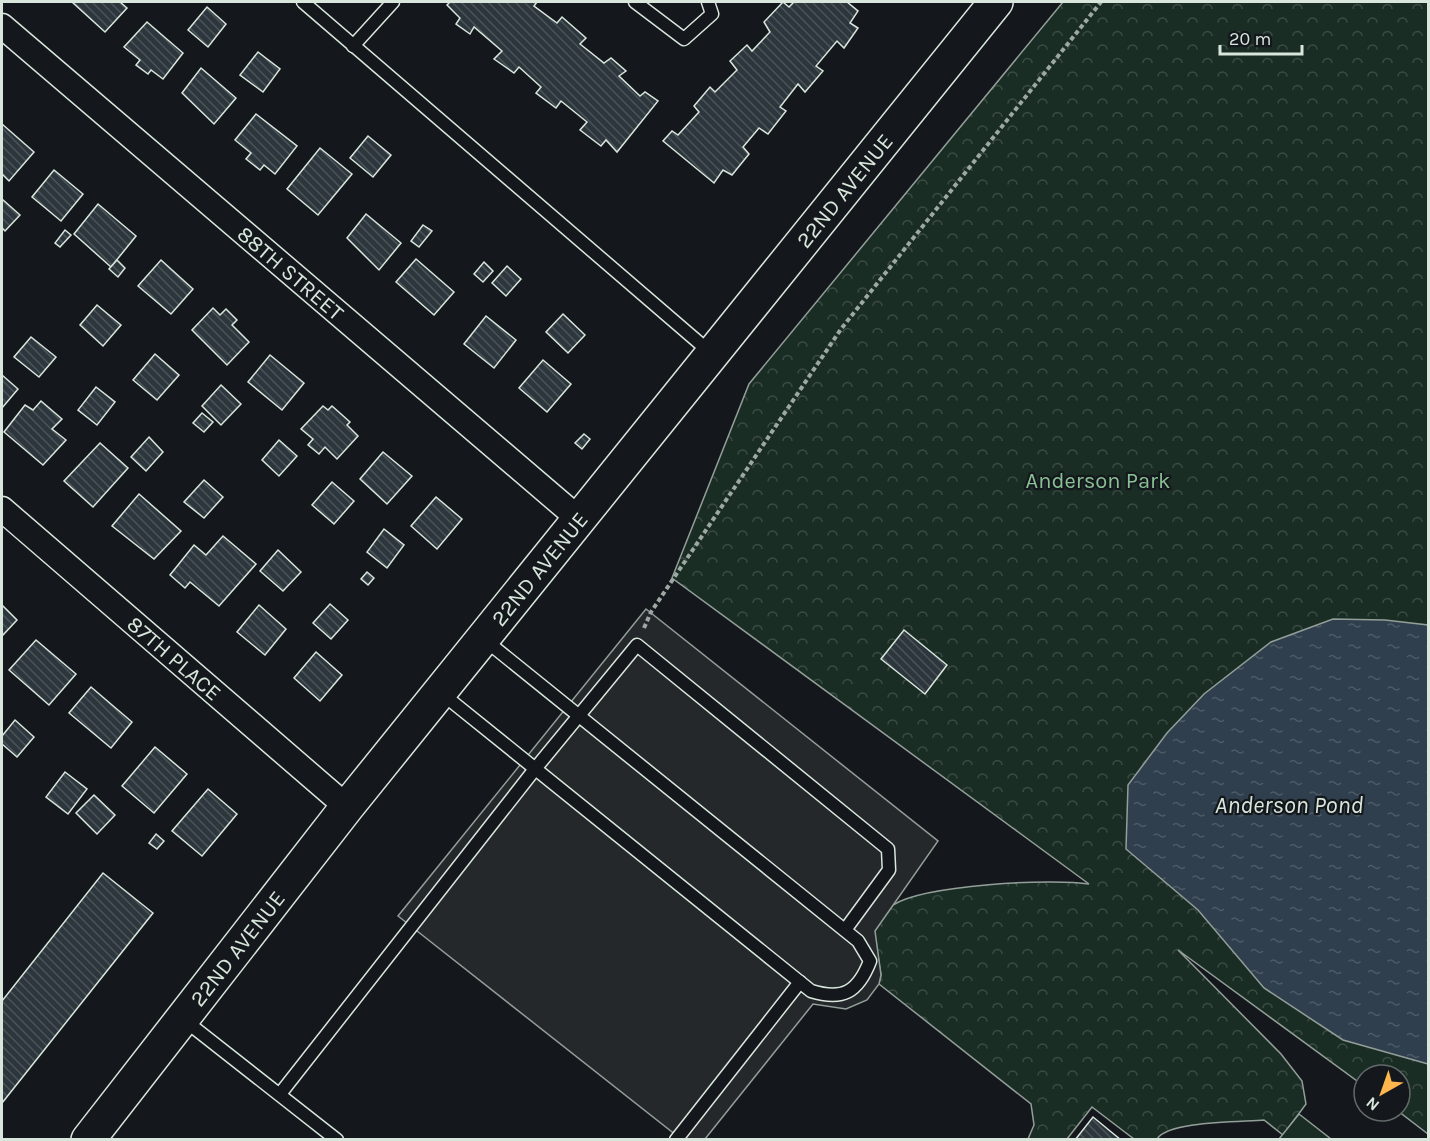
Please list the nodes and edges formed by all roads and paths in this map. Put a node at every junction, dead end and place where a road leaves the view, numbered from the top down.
1 (303, 2) edge
2 (393, 2) edge
3 (634, 2) edge
4 (708, 2) edge
5 (996, 2) edge
6 (1101, 2) edge
7 (2, 26) edge
8 (353, 46) junction
9 (712, 354) junction
10 (2, 510) edge
11 (579, 519) junction
12 (483, 638) junction
13 (637, 645) junction
14 (440, 692) junction
15 (579, 715) junction
16 (535, 769) junction
17 (346, 807) junction
18 (845, 930) junction
19 (800, 982) junction
20 (182, 1018) junction
21 (280, 1094) junction
22 (88, 1140) edge
23 (337, 1140) edge
24 (676, 1140) edge

1 - 8 lane
2 - 8 lane
3 - 4 lane
5 - 9 street, 22ND AVENUE
6 - 13 path
7 - 11 street, 88TH STREET
8 - 9 lane
9 - 11 street, 22ND AVENUE
10 - 17 street, 87TH PLACE
11 - 12 street, 22ND AVENUE
12 - 14 street, 22ND AVENUE
12 - 15 lane
13 - 15 lane
13 - 18 lane
14 - 16 lane
14 - 17 street, 22ND AVENUE
15 - 16 lane
15 - 18 lane
16 - 19 lane
16 - 21 lane
17 - 20 street, 22ND AVENUE
18 - 19 lane
19 - 24 lane
20 - 21 lane
20 - 22 street, 22ND AVENUE
21 - 23 lane

